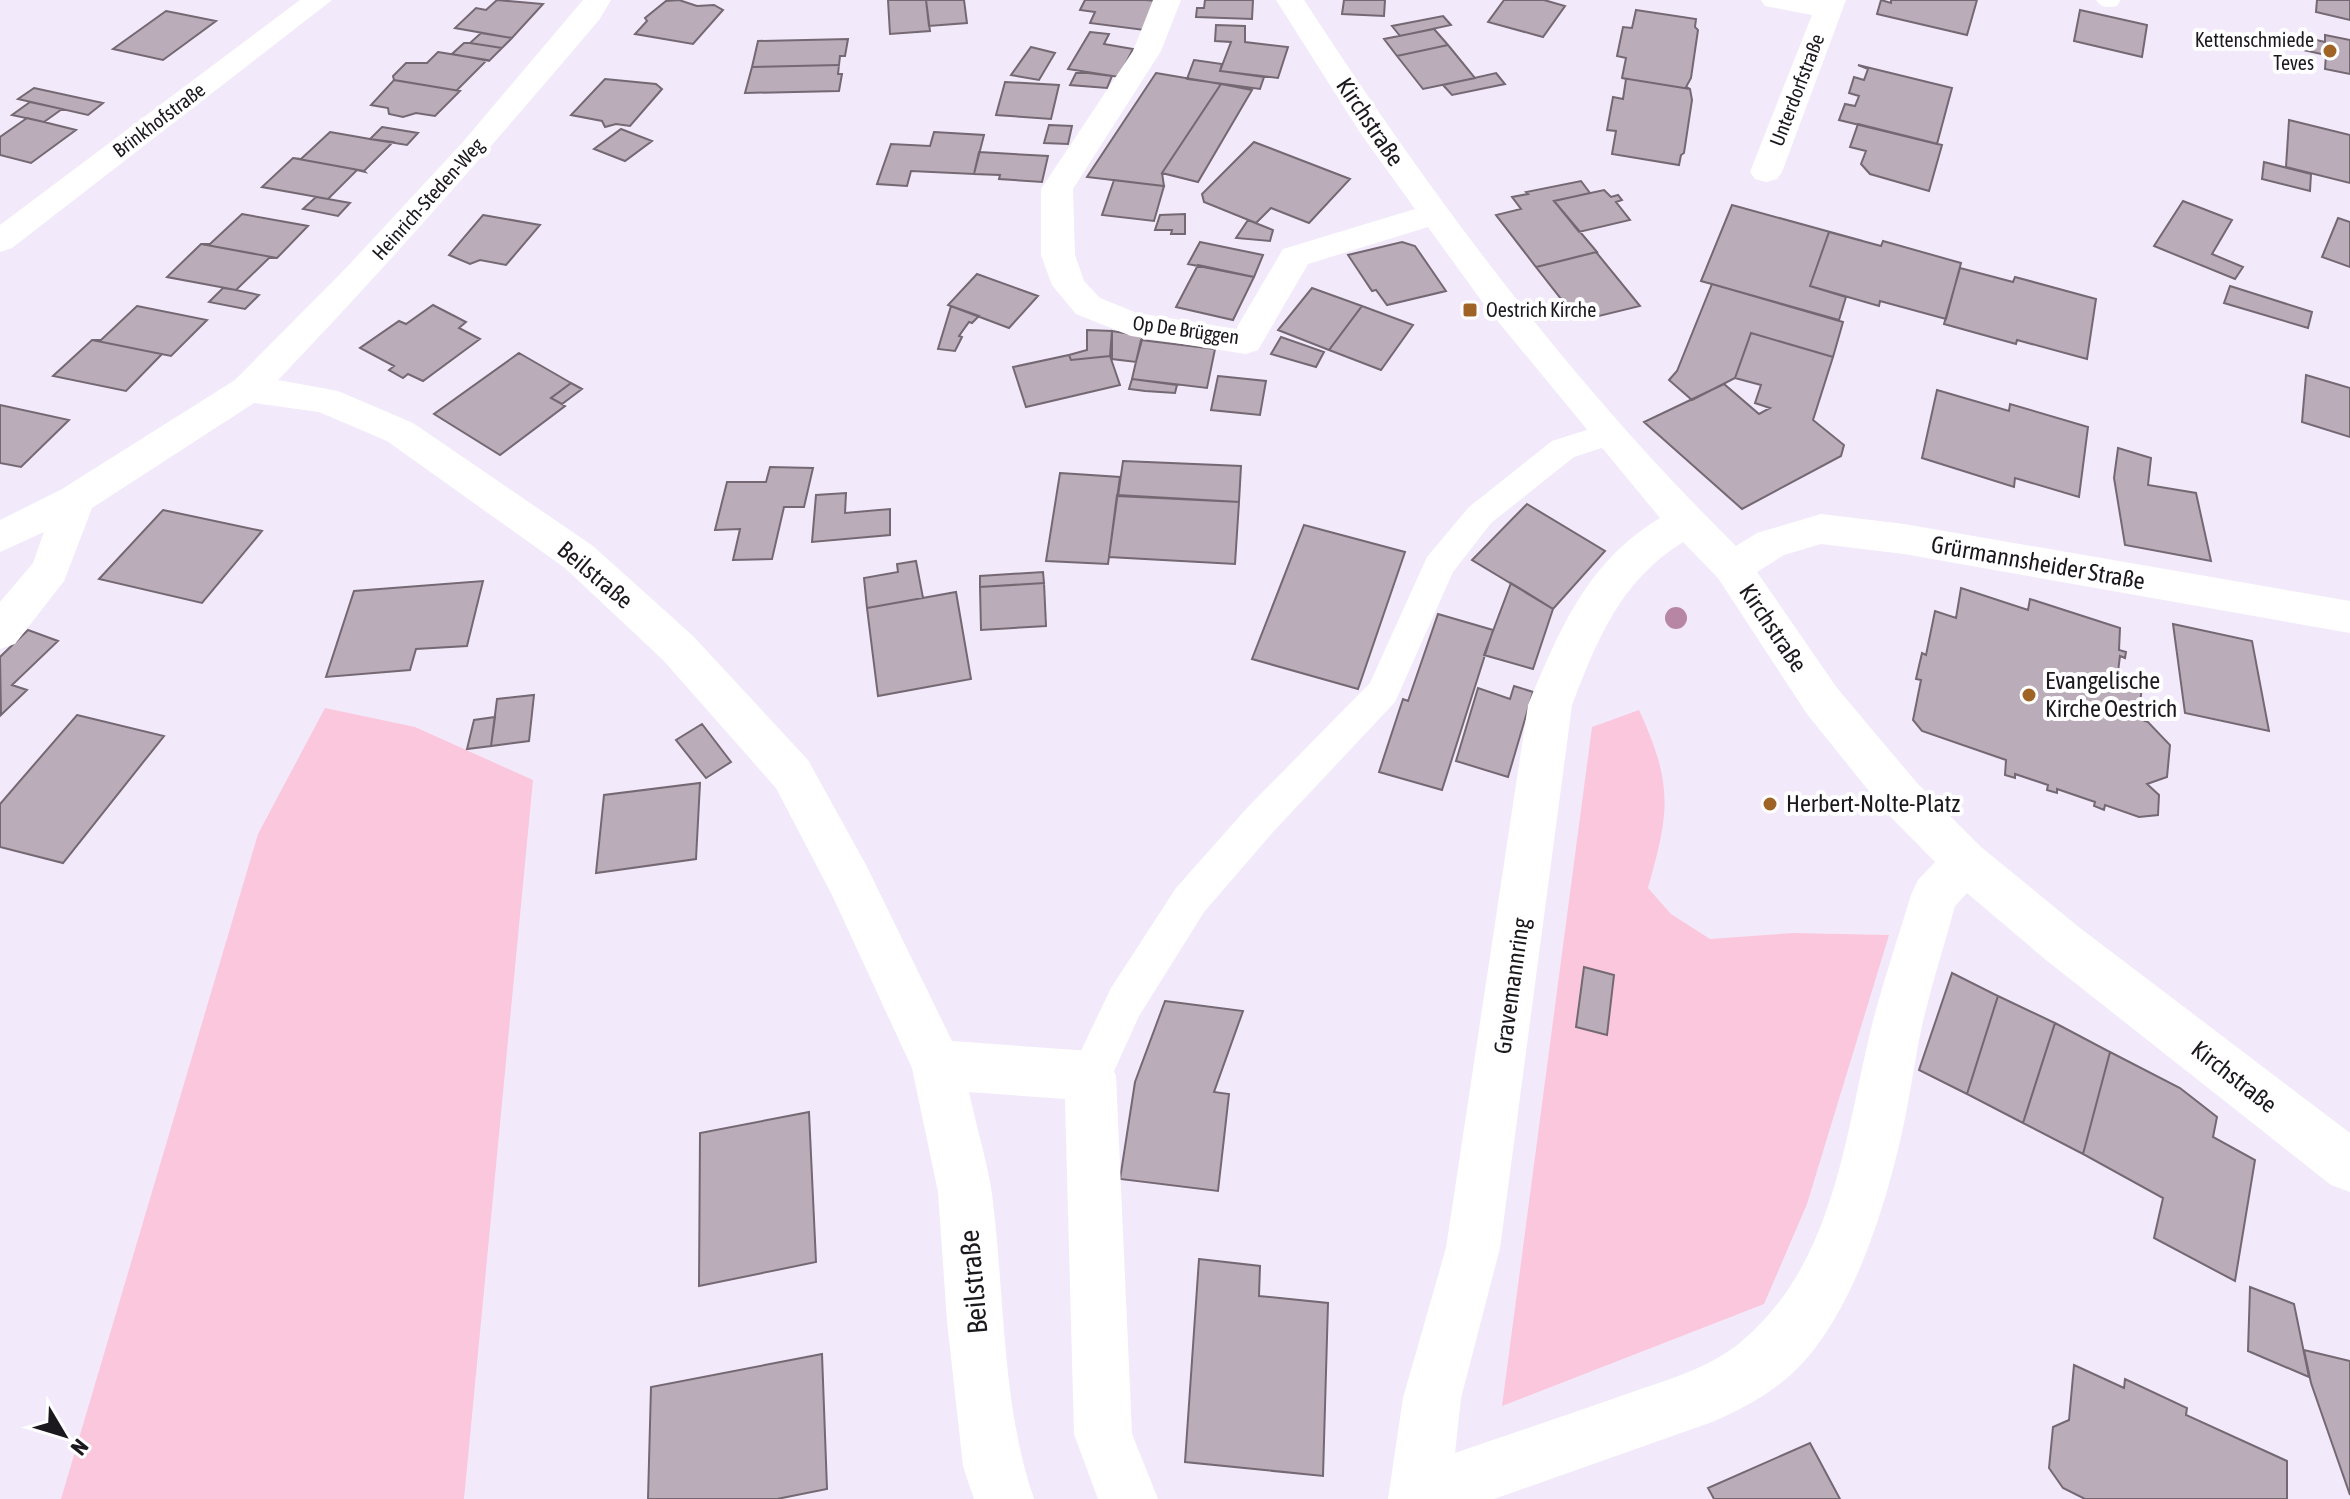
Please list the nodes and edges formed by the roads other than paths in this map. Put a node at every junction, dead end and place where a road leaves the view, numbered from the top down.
1 (318, 0) edge
2 (597, 0) edge
3 (1167, 0) edge
4 (1290, 0) edge
5 (1775, 0) edge
6 (1830, 4) edge
7 (1766, 172) dead end
8 (1435, 214) junction
9 (0, 241) edge
10 (248, 389) junction
11 (1609, 434) junction
12 (76, 499) junction
13 (1686, 521) junction
14 (0, 537) edge
15 (1732, 567) junction
16 (2350, 617) edge
17 (0, 632) edge
18 (1965, 862) junction
19 (937, 1065) junction
20 (1090, 1076) junction
21 (2350, 1166) edge
22 (1419, 1497) edge
23 (1004, 1499) edge
24 (1128, 1499) edge

1 - 9 street, Brinkhofstraße
2 - 10 street, Heinrich-Steden-Weg
3 - 8 street, Op De Brüggen
4 - 8 street, Kirchstraße
5 - 6 street, Unterdorfstraße
6 - 7 street, Unterdorfstraße
8 - 11 street, Kirchstraße
10 - 12 street
10 - 19 street, Beilstraße
11 - 13 street, Kirchstraße
11 - 20 lane
12 - 14 street
12 - 17 street
13 - 15 street, Kirchstraße
13 - 22 street, Gravemannring
15 - 16 street, Grürmannsheider Straße
15 - 18 street, Kirchstraße
18 - 21 street, Kirchstraße
18 - 22 street, Gravemannring
19 - 20 street
19 - 23 street, Beilstraße
20 - 24 street

